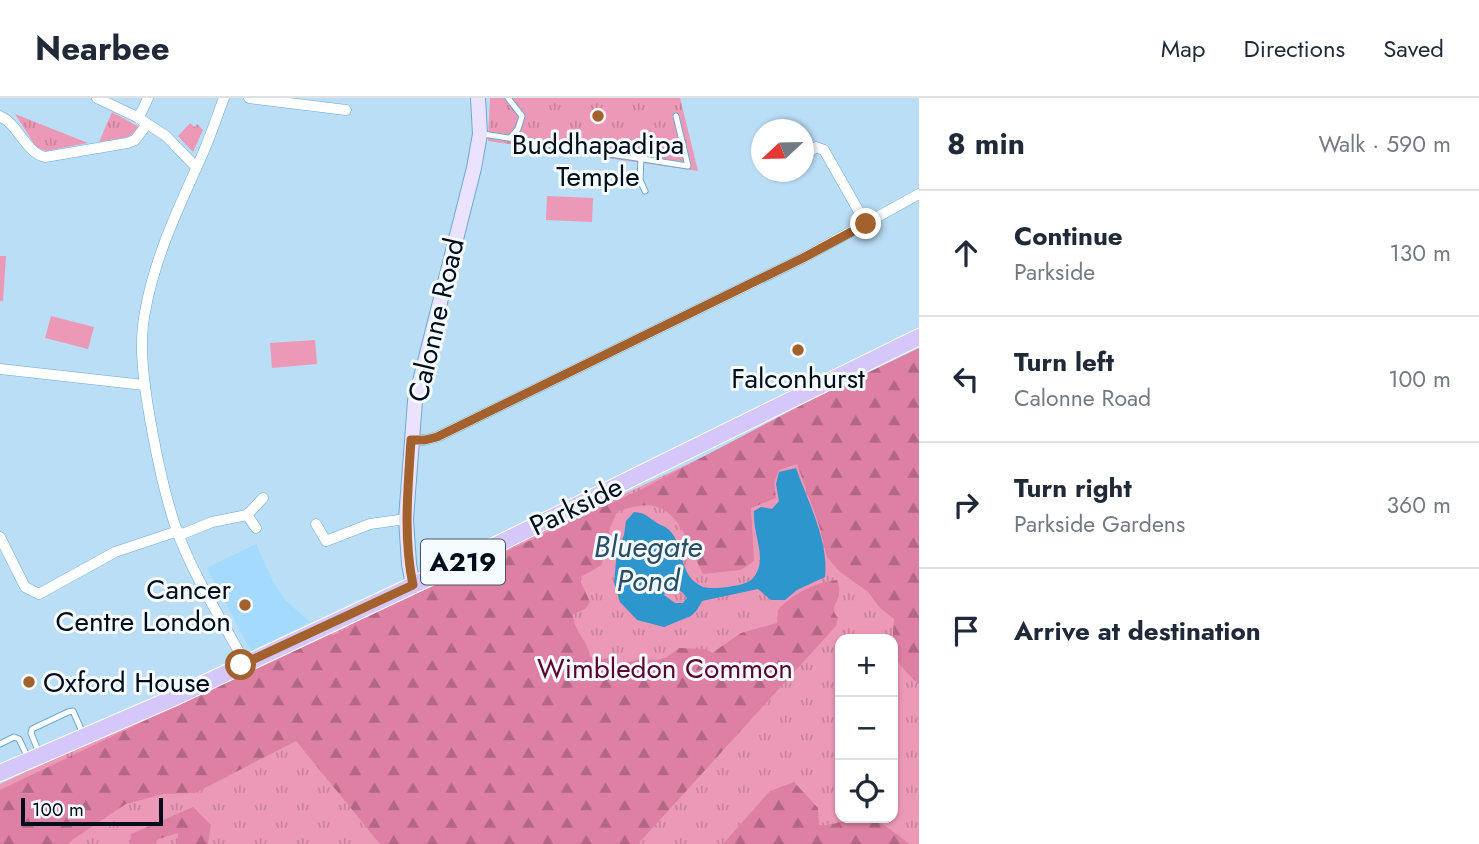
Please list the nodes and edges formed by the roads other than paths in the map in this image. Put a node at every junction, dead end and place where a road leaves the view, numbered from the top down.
1 (97, 98) edge
2 (148, 98) edge
3 (224, 98) edge
4 (249, 98) edge
5 (478, 98) edge
6 (508, 98) edge
7 (346, 110) dead end
8 (676, 116) dead end
9 (137, 117) junction
10 (4, 118) edge
11 (147, 124) junction
12 (480, 134) junction
13 (511, 137) junction
14 (814, 149) edge
15 (641, 158) junction
16 (196, 167) junction
17 (645, 191) dead end
18 (919, 194) edge
19 (866, 224) junction
20 (919, 337) edge
21 (0, 369) edge
22 (144, 386) junction
23 (411, 440) junction
24 (263, 498) dead end
25 (247, 514) junction
26 (406, 519) junction
27 (316, 524) dead end
28 (256, 528) dead end
29 (178, 533) junction
30 (0, 537) edge
31 (413, 585) junction
32 (245, 663) junction
33 (83, 736) junction
34 (0, 744) edge
35 (34, 757) junction
36 (0, 773) edge

1 - 9 street
2 - 9 street
3 - 16 street
4 - 7 street
5 - 12 street, Calonne Road
6 - 13 lane
8 - 15 lane
9 - 11 street
10 - 11 street
11 - 16 street
12 - 13 lane
12 - 23 street, Calonne Road
13 - 15 lane
14 - 19 street
15 - 17 lane
16 - 22 street
18 - 19 street
19 - 23 street
20 - 31 main road, Parkside / A219
21 - 22 street
22 - 29 street
23 - 26 street, Calonne Road
24 - 25 street
25 - 28 street
25 - 29 street
26 - 27 street
26 - 31 street, Calonne Road
29 - 30 street
29 - 32 street
31 - 32 main road, Parkside / A219
32 - 33 main road, Parkside / A219
33 - 35 main road, Parkside / A219
33 - 35 lane
34 - 35 lane
35 - 36 main road, Parkside / A219

